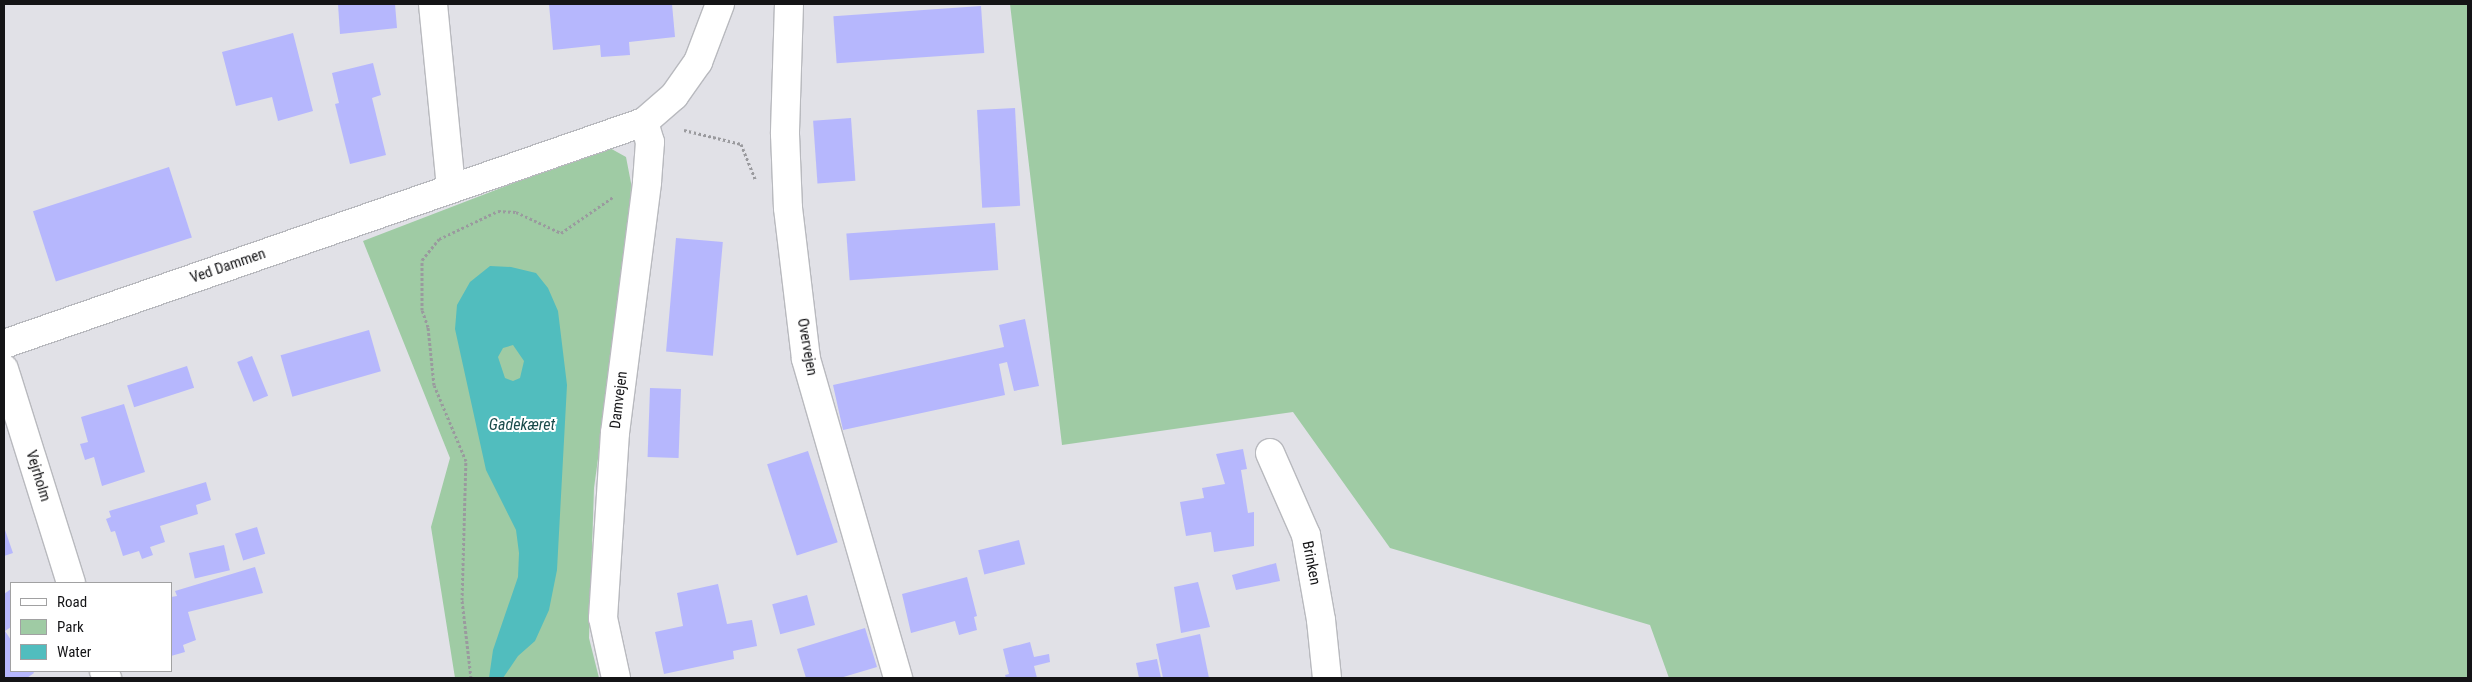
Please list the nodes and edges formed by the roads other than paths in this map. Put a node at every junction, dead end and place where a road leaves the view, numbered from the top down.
1 (433, 4) edge
2 (720, 4) edge
3 (789, 4) edge
4 (644, 122) junction
5 (451, 188) junction
6 (4, 344) edge
7 (4, 369) edge
8 (1270, 453) dead end
9 (71, 582) edge
10 (616, 678) edge
11 (898, 678) edge
12 (1327, 678) edge

1 - 5 street
2 - 4 street, Ved Dammen
3 - 11 street, Overvejen
4 - 5 street, Ved Dammen
4 - 10 street, Damvejen
5 - 6 street, Ved Dammen
7 - 9 street, Vejrholm
8 - 12 street, Brinken

